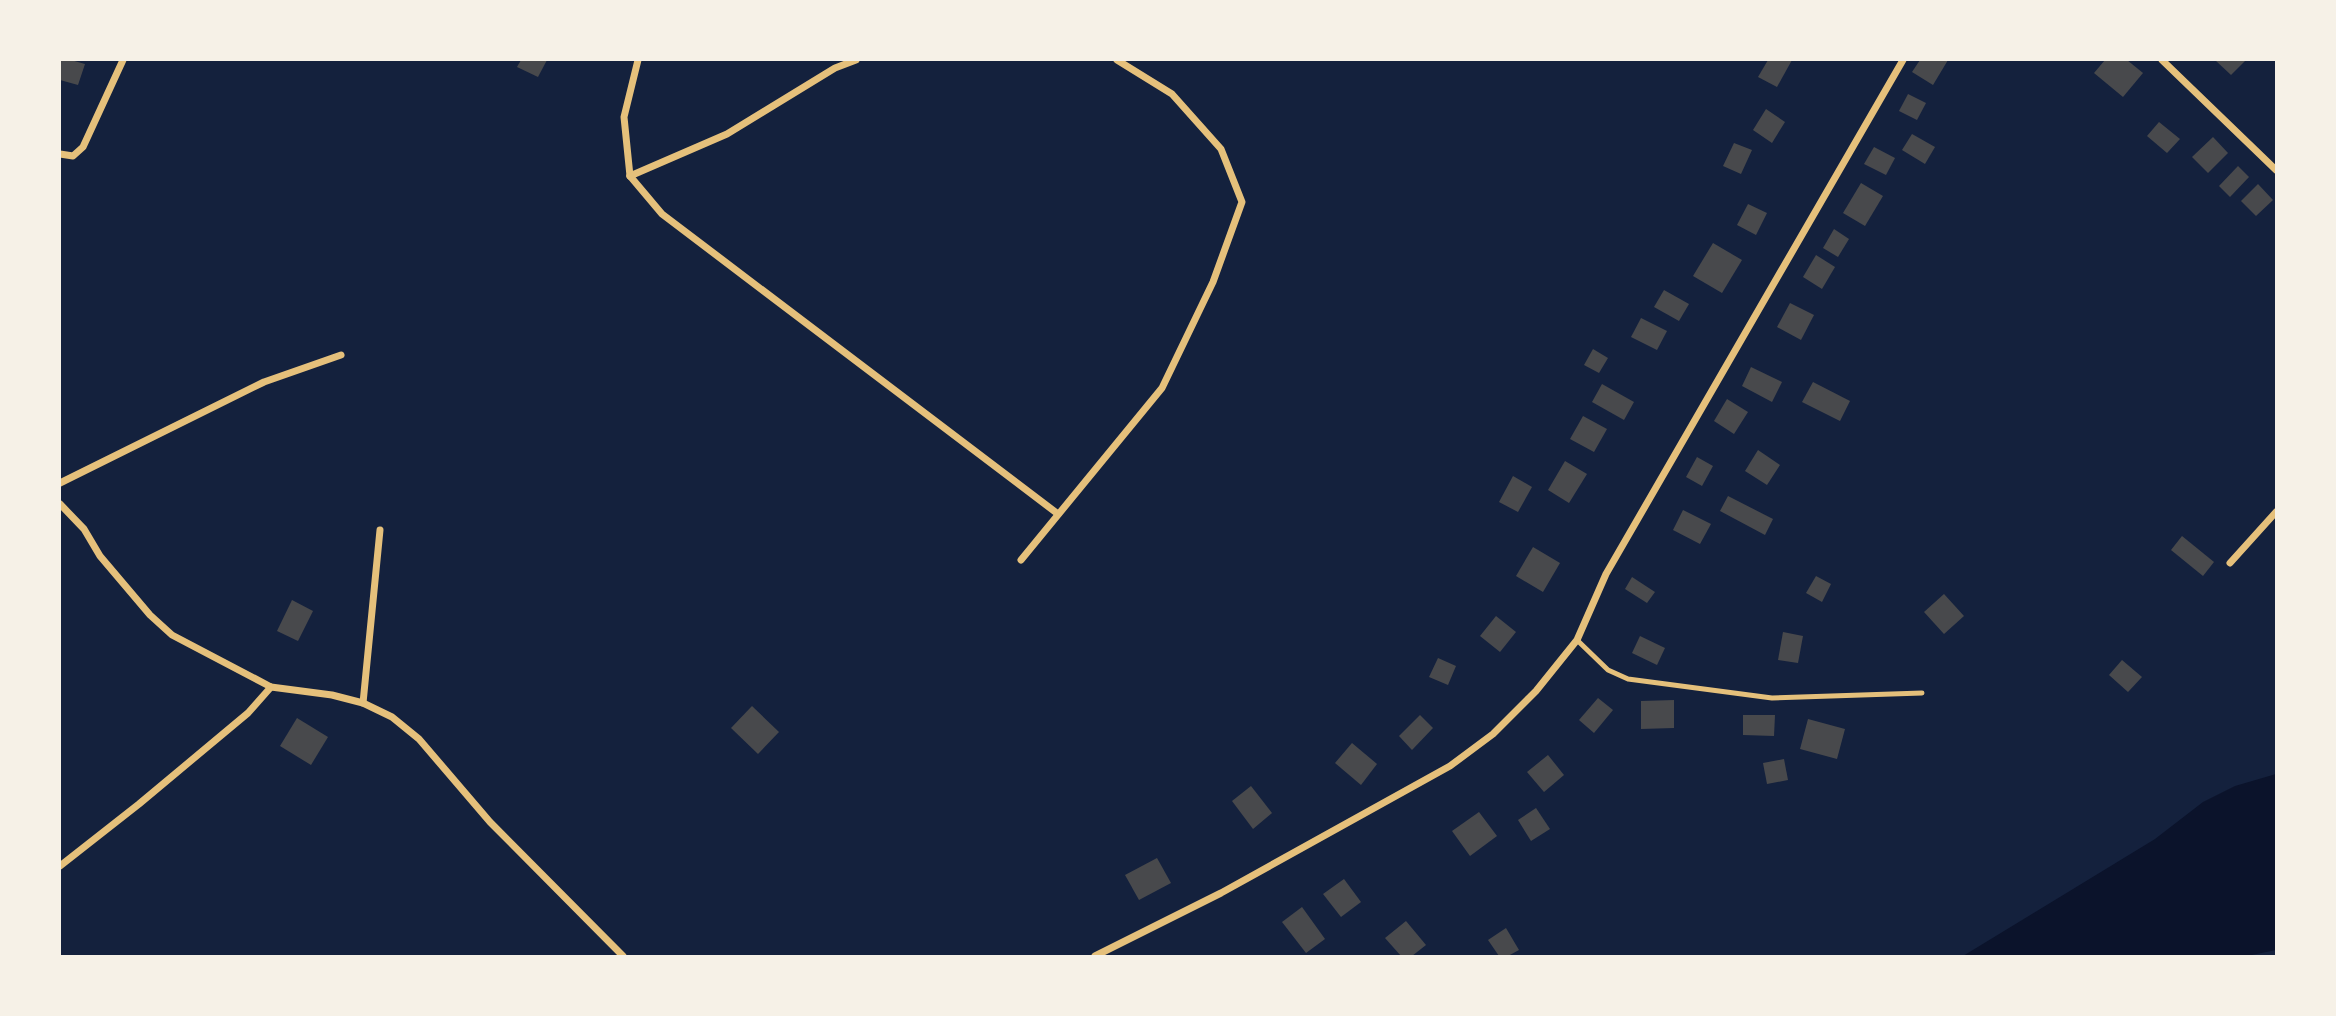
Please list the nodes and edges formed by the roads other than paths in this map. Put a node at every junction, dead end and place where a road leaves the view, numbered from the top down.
1 (123, 60) edge
2 (638, 60) edge
3 (856, 60) edge
4 (1116, 60) edge
5 (1903, 60) edge
6 (2162, 60) edge
7 (60, 154) edge
8 (2277, 170) edge
9 (630, 176) junction
10 (341, 355) dead end
11 (60, 483) edge
12 (60, 504) edge
13 (2277, 512) edge
14 (1058, 514) junction
15 (380, 530) dead end
16 (1021, 560) dead end
17 (2230, 564) dead end
18 (1577, 640) junction
19 (271, 687) junction
20 (1922, 693) dead end
21 (363, 703) junction
22 (60, 866) edge
23 (623, 957) edge
24 (1095, 957) edge

1 - 7 street
2 - 9 street
3 - 9 street
4 - 14 street
5 - 18 street
6 - 8 street
9 - 14 street
10 - 11 street
12 - 19 street
13 - 17 street
14 - 16 street
15 - 21 street
18 - 20 lane
18 - 24 street
19 - 21 street
19 - 22 street
21 - 23 street

